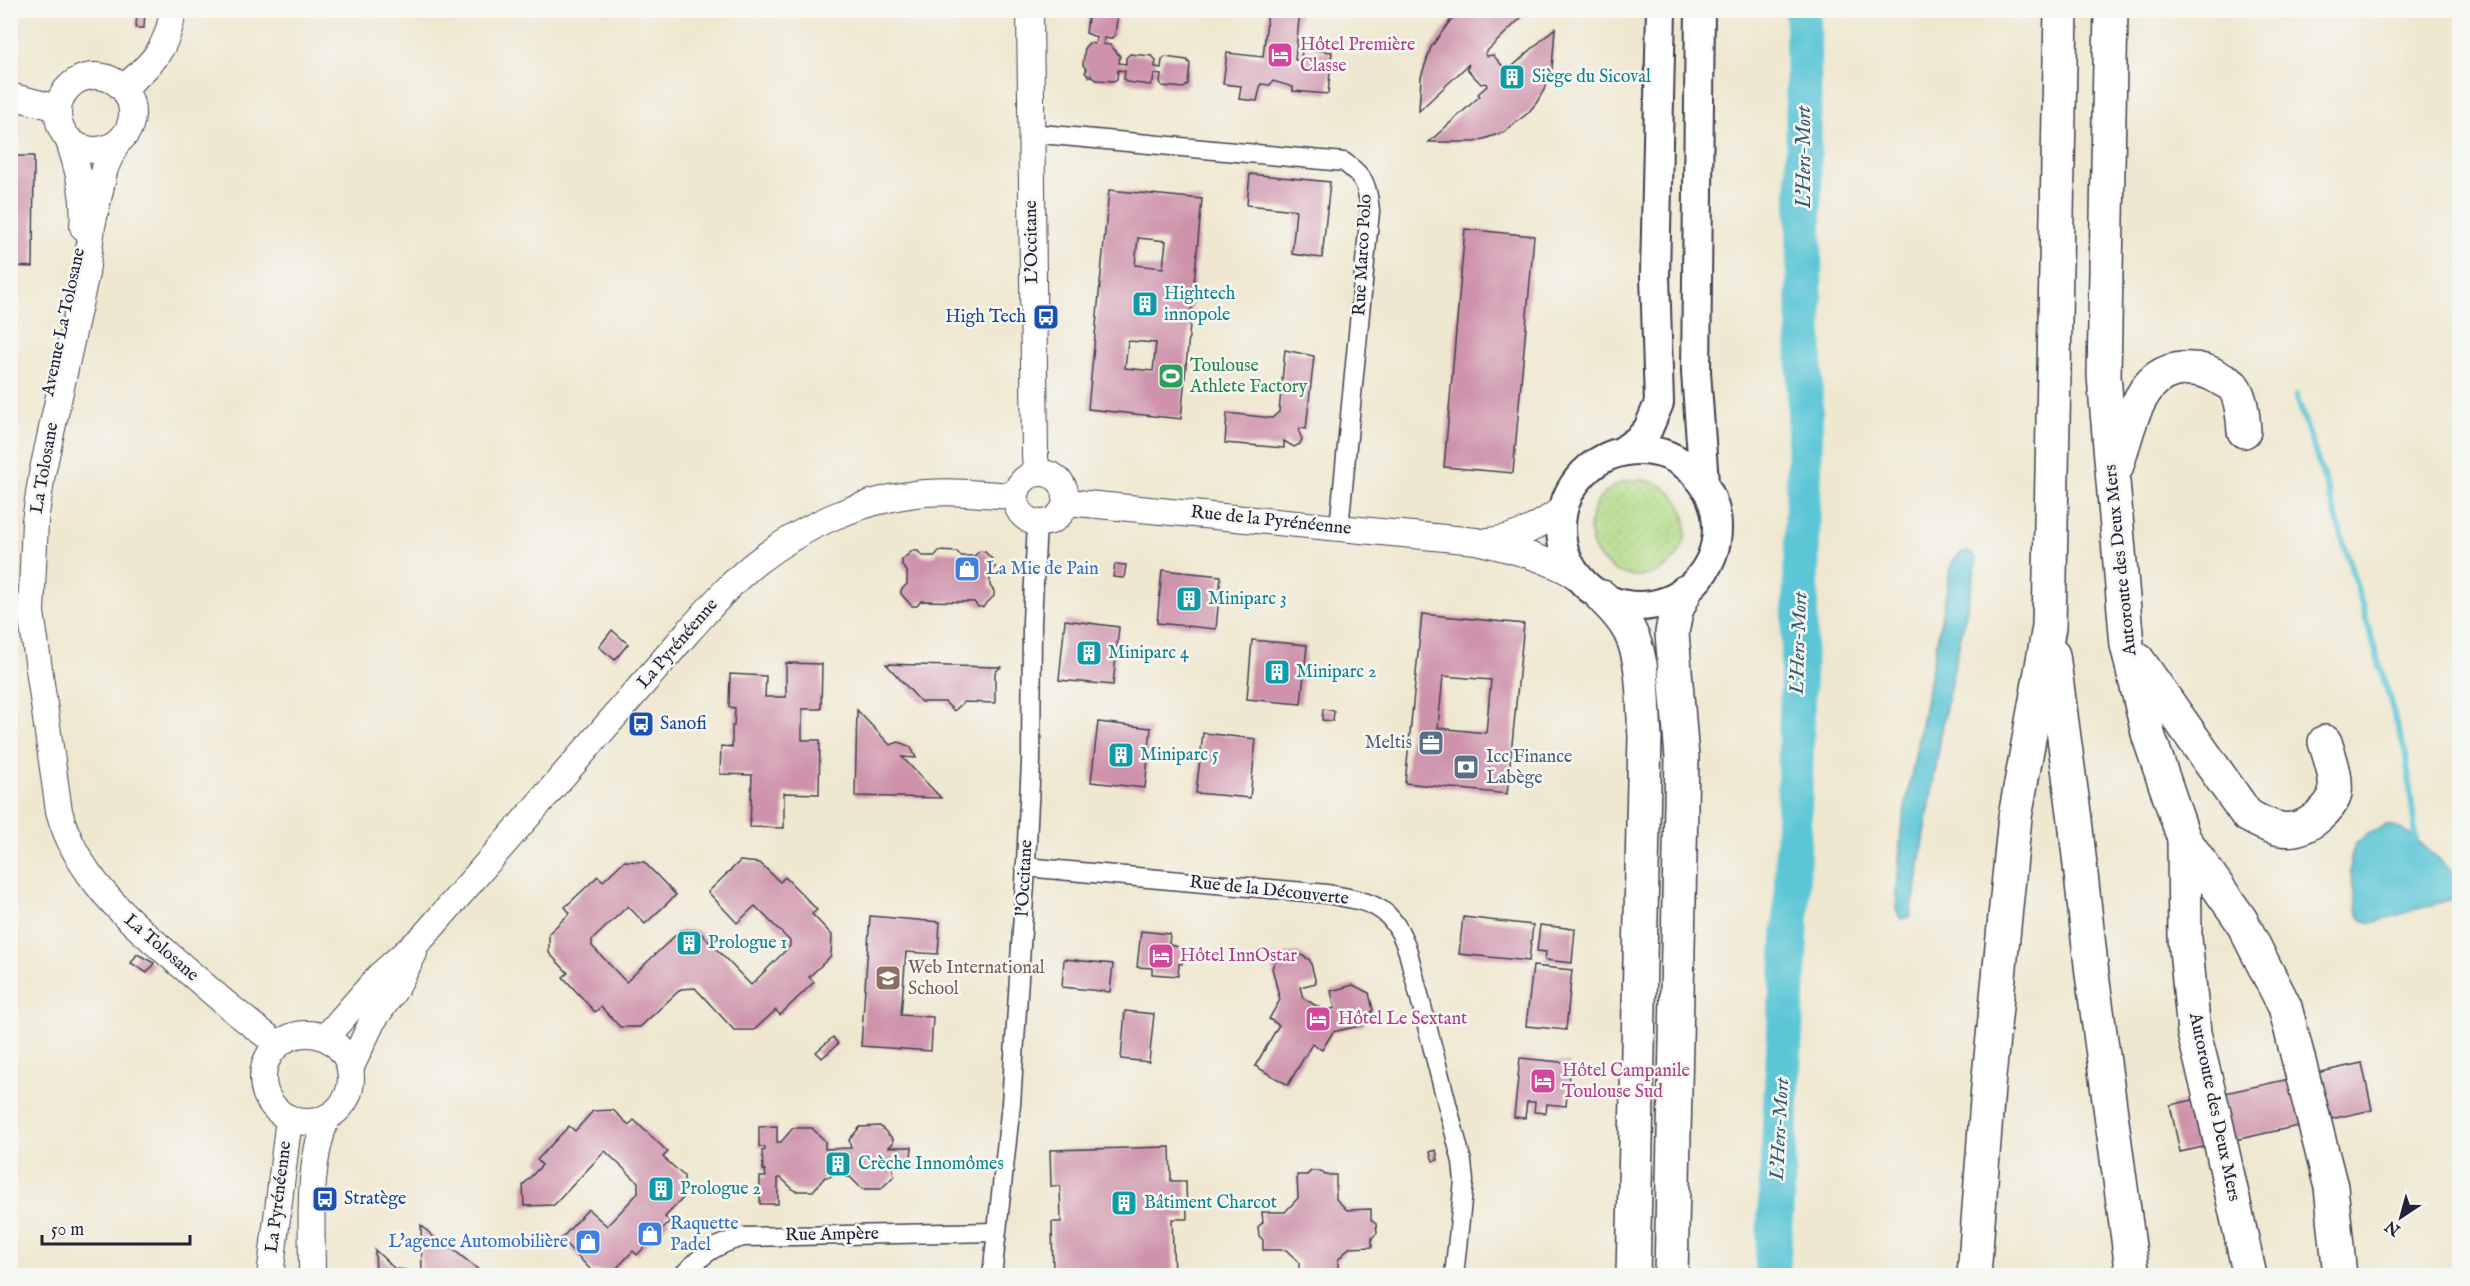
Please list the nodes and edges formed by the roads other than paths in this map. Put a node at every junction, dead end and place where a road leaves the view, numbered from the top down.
1 (172, 10) edge
2 (1030, 10) edge
3 (1661, 10) edge
4 (1700, 10) edge
5 (2061, 10) edge
6 (2111, 10) edge
7 (123, 88) junction
8 (10, 96) edge
9 (58, 108) junction
10 (1030, 133) junction
11 (68, 139) junction
12 (116, 144) junction
13 (2244, 431) dead end
14 (1620, 452) junction
15 (1037, 473) junction
16 (2112, 482) junction
17 (1704, 483) junction
18 (1015, 496) junction
19 (1066, 502) junction
20 (1563, 508) junction
21 (1037, 523) junction
22 (1339, 528) junction
23 (1476, 541) junction
24 (1590, 587) junction
25 (1685, 592) junction
26 (31, 612) junction
27 (2049, 627) junction
28 (2127, 645) junction
29 (2325, 742) dead end
30 (2184, 838) junction
31 (1025, 867) junction
32 (423, 937) junction
33 (326, 1038) junction
34 (278, 1044) junction
35 (350, 1069) junction
36 (327, 1117) junction
37 (289, 1118) junction
38 (996, 1232) junction
39 (270, 1275) edge
40 (312, 1275) edge
41 (682, 1275) edge
42 (992, 1275) edge
43 (1454, 1275) edge
44 (1633, 1275) edge
45 (1671, 1275) edge
46 (1974, 1275) edge
47 (2133, 1275) edge
48 (2250, 1275) edge
49 (2340, 1275) edge

1 - 7 street
2 - 10 street, L'Occitane
3 - 14 main road
4 - 17 main road
5 - 27 highway
6 - 16 highway, Autoroute des Deux Mers
7 - 9 street
7 - 12 street
8 - 9 street
9 - 11 street
10 - 15 street, L'Occitane
10 - 22 street, Rue Marco Polo
11 - 12 street
11 - 26 street, Avenue La Tolosane
12 - 26 street, La Tolosane
13 - 16 highway
14 - 17 main road
14 - 20 main road
15 - 18 street
15 - 19 street
16 - 28 highway, Autoroute des Deux Mers
17 - 25 main road
18 - 21 street
18 - 32 street, La Pyrénéenne
19 - 21 street
19 - 22 street, Rue de la Pyrénéenne
20 - 23 street, Rue de la Pyrénéenne
20 - 24 main road
21 - 31 street, l'Occitane
22 - 23 street, Rue de la Pyrénéenne
23 - 24 street, Rue de la Pyrénéenne
24 - 25 main road
24 - 44 highway
25 - 45 highway
26 - 34 street, La Tolosane
27 - 46 highway
27 - 47 highway
28 - 29 highway
28 - 30 highway, Autoroute des Deux Mers
30 - 48 highway, Autoroute des Deux Mers
30 - 49 highway
31 - 38 street, l'Occitane
31 - 43 street, Rue de la Découverte
32 - 33 street
32 - 35 street
33 - 34 street
33 - 35 street
34 - 37 street
35 - 36 street
36 - 37 street
36 - 40 street, La Pyrénéenne
37 - 39 street, La Pyrénéenne
38 - 41 street, Rue Ampère
38 - 42 street, l'Occitane

